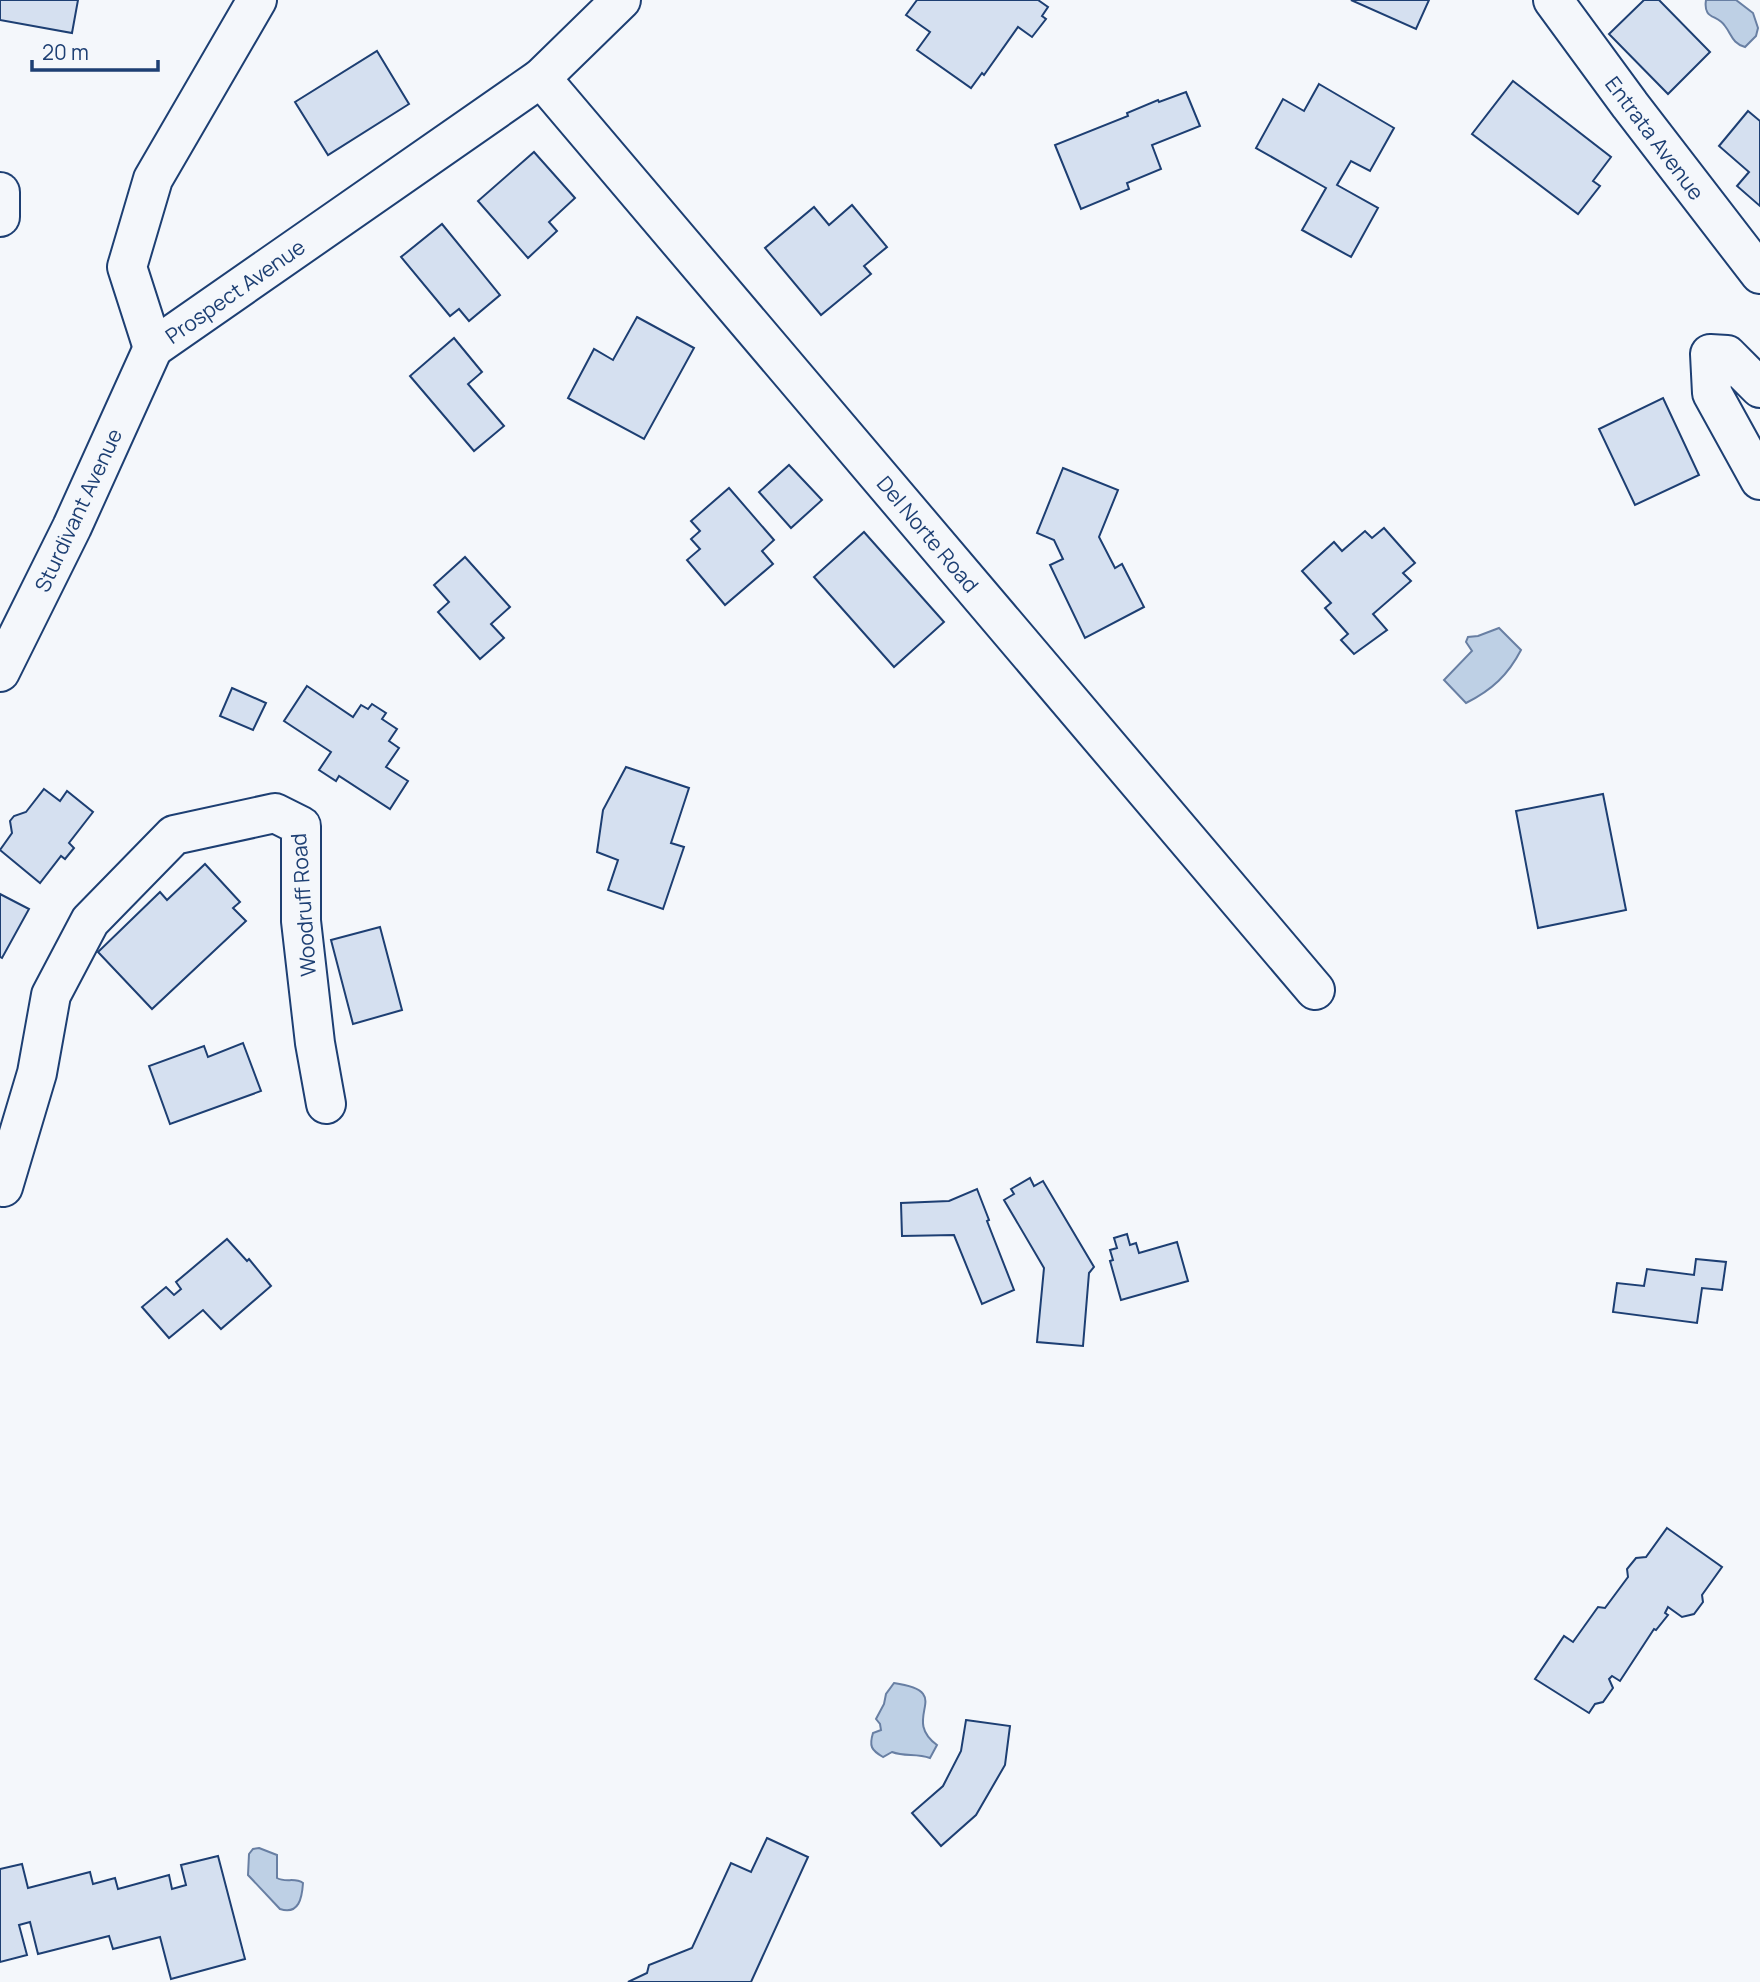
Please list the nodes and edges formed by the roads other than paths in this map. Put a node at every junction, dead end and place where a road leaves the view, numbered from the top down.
1 (257, 0) edge
2 (621, 0) edge
3 (1553, 0) edge
4 (541, 78) junction
5 (0, 192) edge
6 (0, 218) edge
7 (1760, 274) edge
8 (153, 348) junction
9 (1760, 388) edge
10 (1760, 480) edge
11 (0, 672) edge
12 (1314, 990) dead end
13 (326, 1104) dead end
14 (0, 1179) edge

1 - 8 street, Prospect Avenue
2 - 4 street, Prospect Avenue
3 - 7 street, Entrata Avenue
4 - 8 street, Prospect Avenue
4 - 12 street, Del Norte Road
5 - 6 street
8 - 11 street, Sturdivant Avenue
9 - 10 street
13 - 14 street, Woodruff Road

